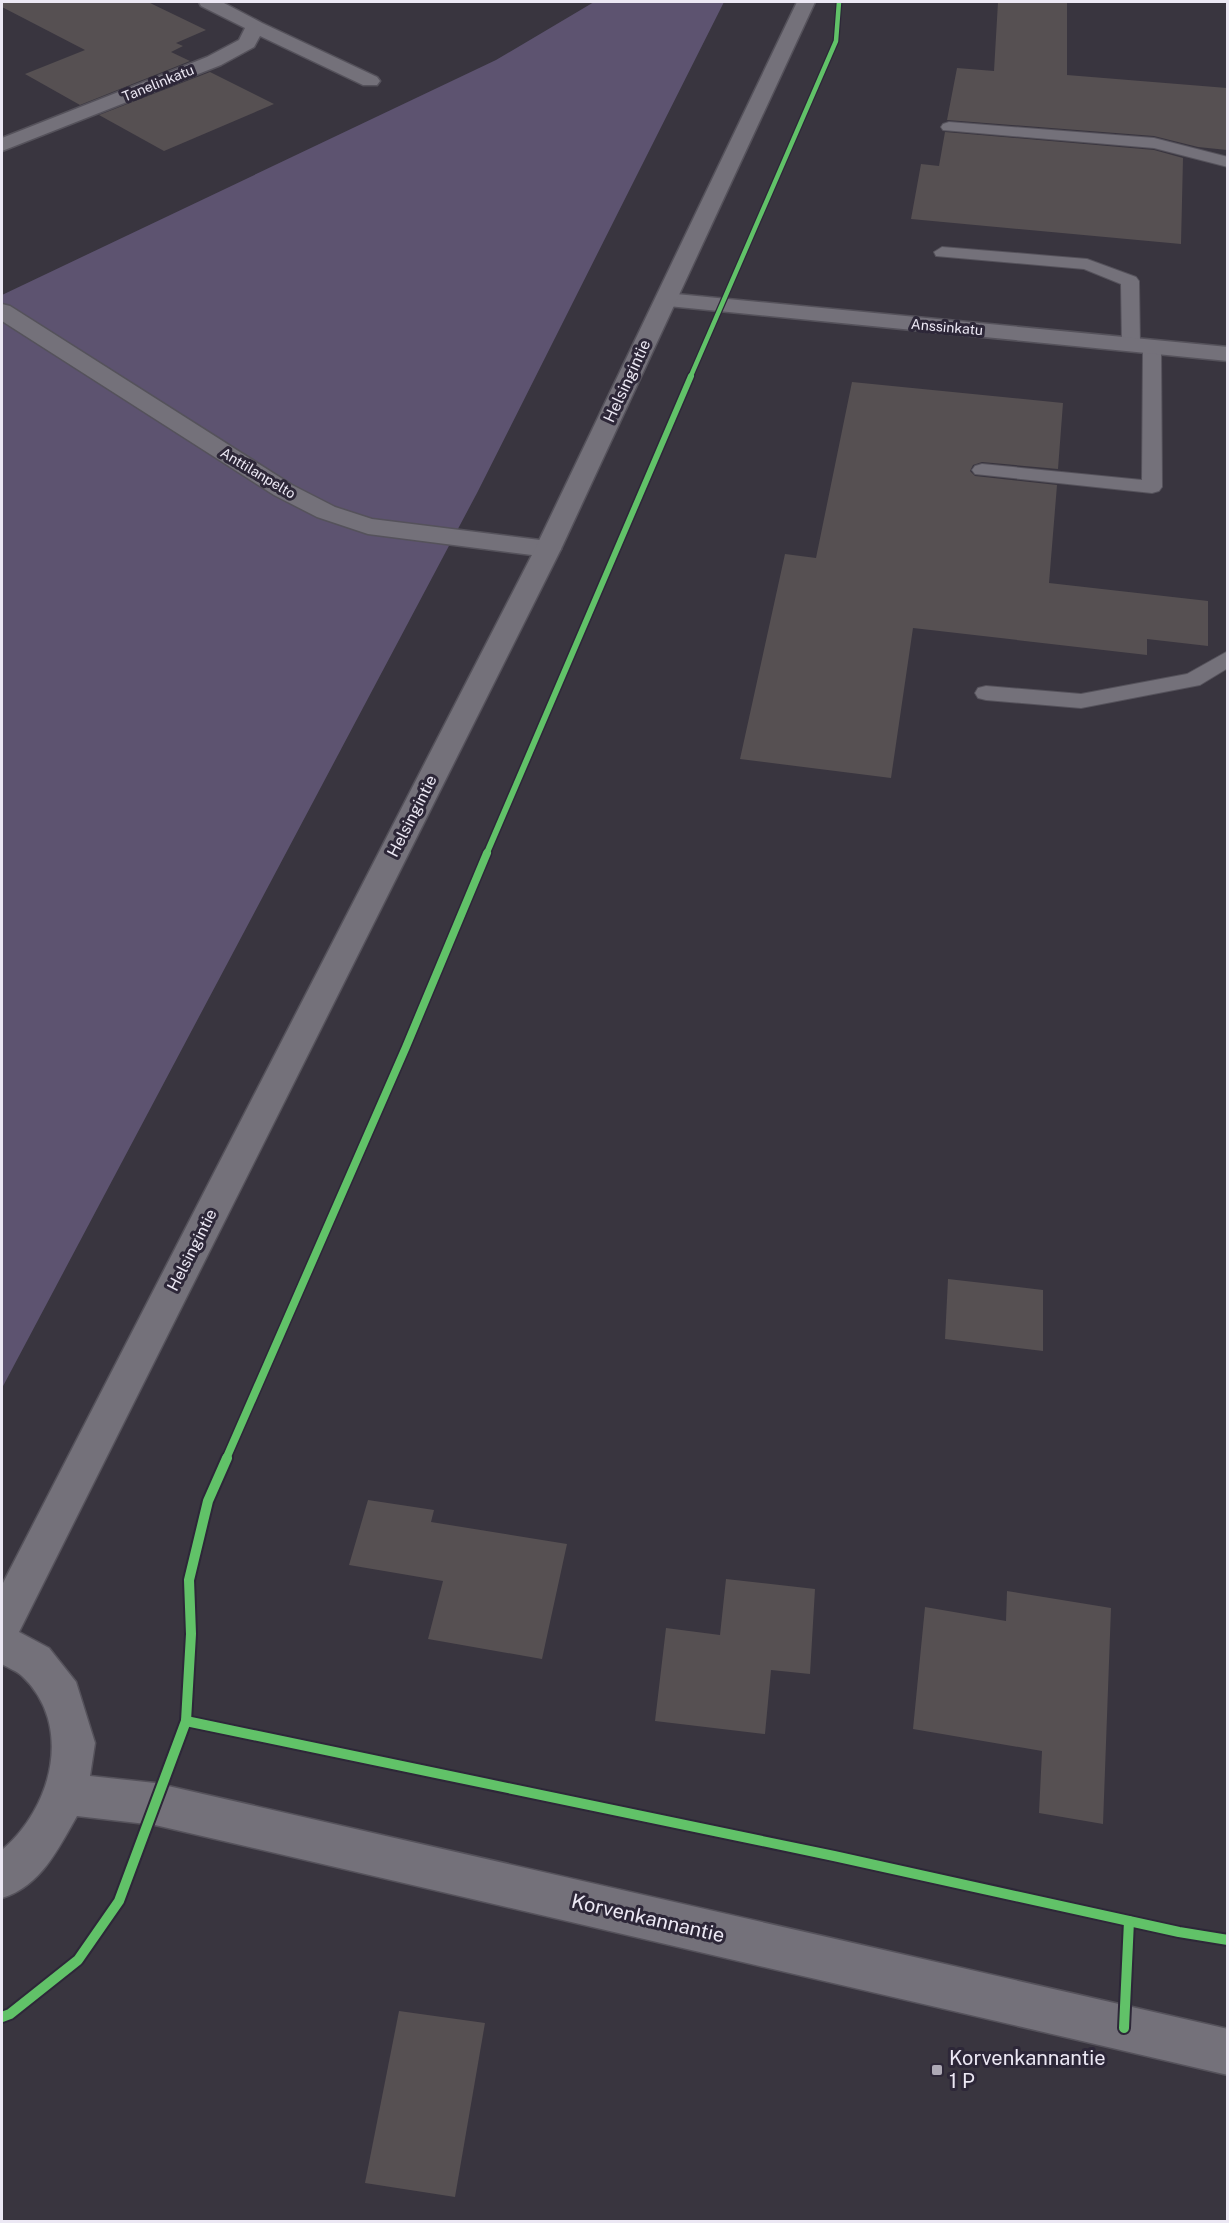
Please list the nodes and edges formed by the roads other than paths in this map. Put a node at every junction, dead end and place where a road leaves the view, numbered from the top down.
1 (208, 2) edge
2 (807, 2) edge
3 (255, 27) junction
4 (370, 81) dead end
5 (949, 127) dead end
6 (2, 145) edge
7 (1227, 162) edge
8 (942, 252) dead end
9 (666, 300) junction
10 (2, 311) edge
11 (1142, 346) junction
12 (1227, 354) edge
13 (982, 470) dead end
14 (548, 549) junction
15 (1227, 658) edge
16 (986, 693) dead end
17 (2, 1624) edge
18 (2, 1644) edge
19 (66, 1794) junction
20 (2, 1878) edge
21 (1227, 2052) edge

1 - 3 main road
2 - 9 main road, Helsingintie
3 - 4 main road
3 - 6 main road, Tanelinkatu
5 - 7 lane
8 - 11 lane
9 - 11 main road, Anssinkatu
9 - 14 main road, Helsingintie
10 - 14 main road, Anttilanpelto
11 - 12 main road, Anssinkatu
11 - 13 lane
14 - 17 main road, Helsingintie
15 - 16 lane
18 - 19 main road
19 - 20 main road
19 - 21 main road, Korvenkannantie

